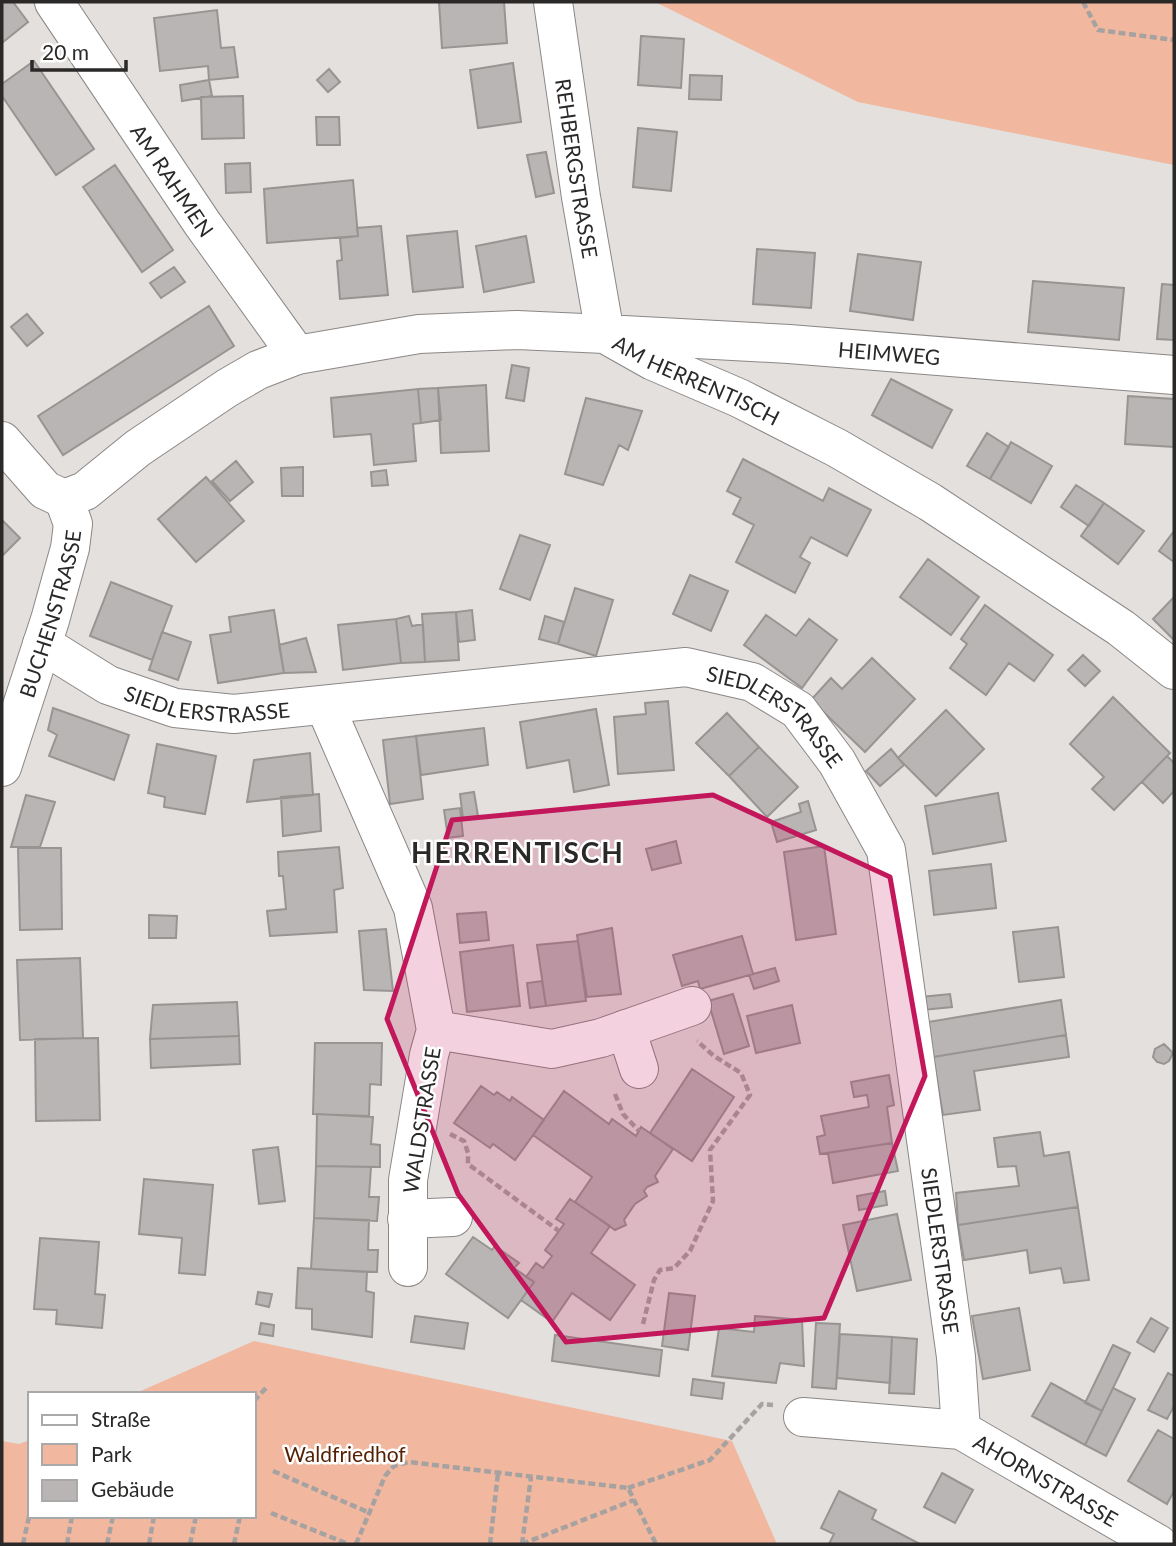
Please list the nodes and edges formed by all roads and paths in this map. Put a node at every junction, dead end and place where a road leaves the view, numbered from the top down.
1 (54, 2) edge
2 (553, 2) edge
3 (1083, 2) edge
4 (1174, 40) edge
5 (605, 334) junction
6 (297, 355) junction
7 (1174, 376) edge
8 (2, 441) edge
9 (64, 499) junction
10 (42, 644) junction
11 (1174, 670) edge
12 (325, 706) junction
13 (2, 767) edge
14 (685, 1009) joint
15 (626, 1029) junction
16 (436, 1030) junction
17 (639, 1069) dead end
18 (415, 1129) junction
19 (453, 1217) dead end
20 (407, 1219) junction
21 (559, 1231) dead end
22 (408, 1267) dead end
23 (643, 1324) dead end
24 (266, 1388) dead end
25 (256, 1399) edge
26 (803, 1417) joint
27 (961, 1430) junction
28 (273, 1471) dead end
29 (498, 1473) junction
30 (531, 1476) junction
31 (628, 1488) junction
32 (634, 1500) junction
33 (271, 1513) dead end
34 (370, 1513) junction
35 (29, 1518) edge
36 (72, 1518) edge
37 (113, 1518) edge
38 (154, 1518) edge
39 (196, 1518) edge
40 (240, 1518) edge
41 (23, 1544) edge
42 (67, 1544) edge
43 (107, 1544) edge
44 (149, 1544) edge
45 (190, 1544) edge
46 (234, 1544) edge
47 (348, 1544) edge
48 (356, 1544) edge
49 (490, 1544) edge
50 (522, 1544) edge
51 (656, 1544) edge
52 (1158, 1544) edge

1 - 6 street, AM RAHMEN
2 - 5 street, REHBERGSTRASSE
3 - 4 path
5 - 6 street, AM HERRENTISCH
5 - 7 street, HEIMWEG
5 - 11 street, AM HERRENTISCH
6 - 9 street, AM HERRENTISCH
8 - 9 street
9 - 10 street, BUCHENSTRASSE
10 - 12 street, SIEDLERSTRASSE
10 - 13 street, BUCHENSTRASSE
12 - 16 street, WALDSTRASSE
12 - 27 street, SIEDLERSTRASSE
14 - 15 street
14 - 23 path
15 - 16 street
15 - 17 street
16 - 18 street, WALDSTRASSE
18 - 20 street, WALDSTRASSE
18 - 21 path
19 - 20 street, WALDSTRASSE
20 - 22 street, WALDSTRASSE
24 - 25 path
26 - 27 street, AHORNSTRASSE
26 - 31 path
27 - 52 street, AHORNSTRASSE
28 - 34 path
29 - 30 path
29 - 34 path
29 - 49 path
30 - 31 path
30 - 50 path
31 - 32 path
32 - 50 path
32 - 51 path
33 - 47 path
34 - 48 path
35 - 41 path
36 - 42 path
37 - 43 path
38 - 44 path
39 - 45 path
40 - 46 path

